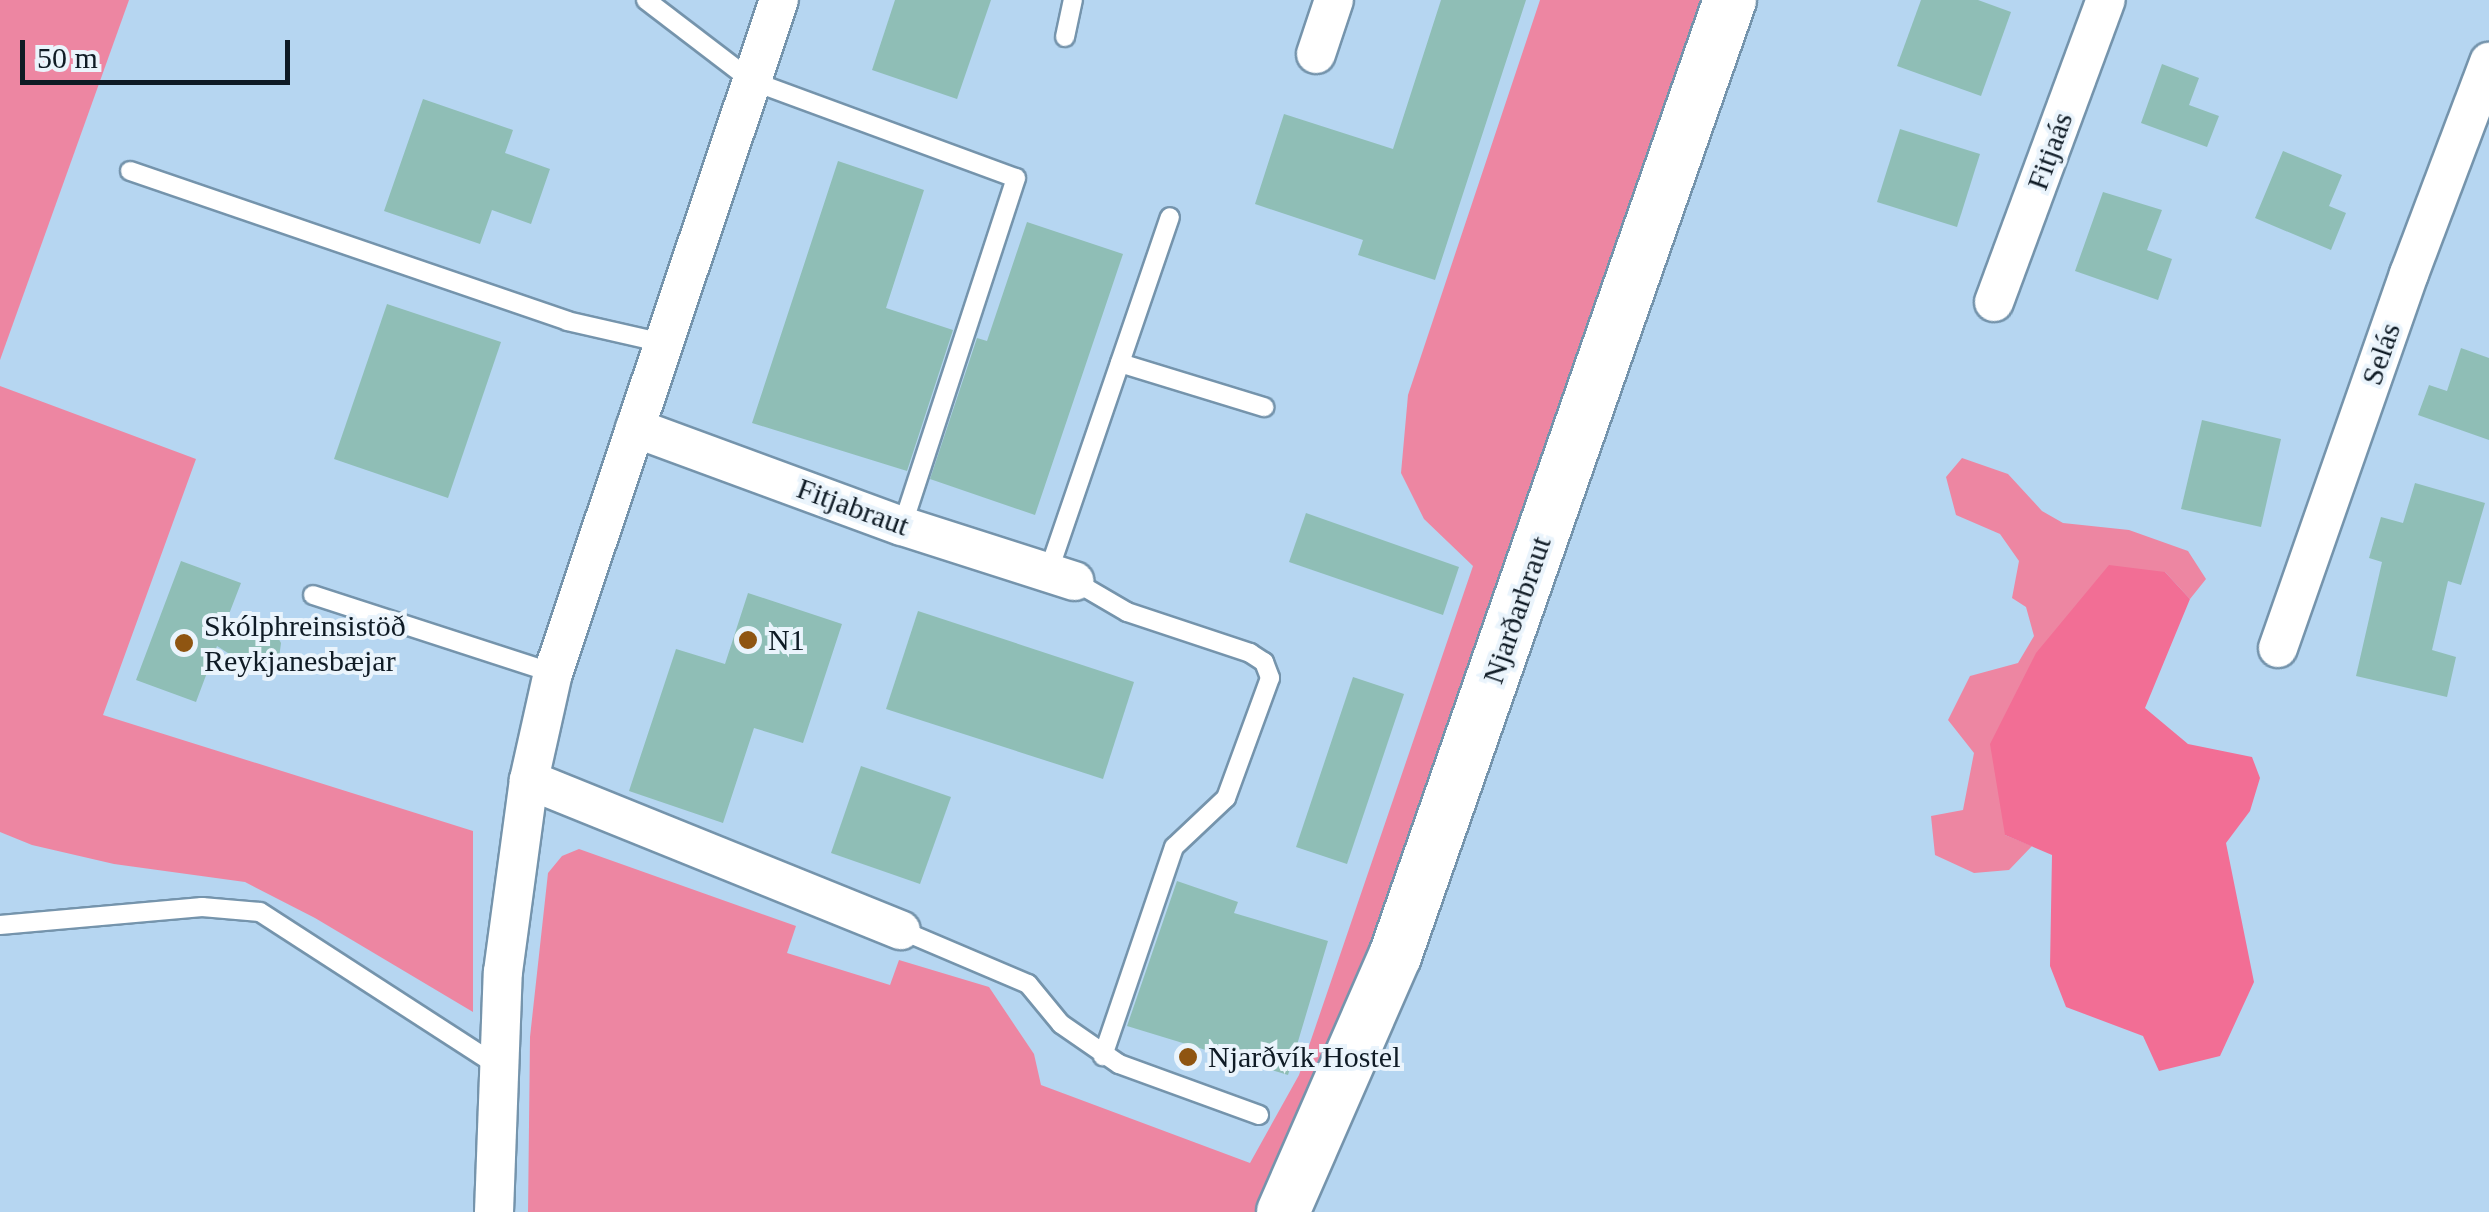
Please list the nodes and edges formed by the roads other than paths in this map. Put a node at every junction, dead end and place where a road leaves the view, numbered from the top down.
1 (646, 0) edge
2 (779, 0) edge
3 (1073, 0) edge
4 (1334, 0) edge
5 (1730, 0) edge
6 (2106, 0) edge
7 (1065, 37) dead end
8 (1316, 54) dead end
9 (2489, 62) edge
10 (752, 81) junction
11 (130, 171) dead end
12 (1170, 217) dead end
13 (1994, 302) dead end
14 (664, 344) junction
15 (1120, 363) junction
16 (1264, 407) dead end
17 (635, 428) junction
18 (902, 526) junction
19 (1061, 577) junction
20 (313, 595) dead end
21 (2278, 648) dead end
22 (553, 673) junction
23 (529, 780) junction
24 (0, 924) edge
25 (901, 930) joint
26 (1103, 1056) junction
27 (498, 1066) junction
28 (1259, 1115) dead end
29 (494, 1212) edge
30 (1282, 1212) edge

1 - 10 lane
2 - 10 street
3 - 7 lane
4 - 8 street
5 - 30 main road, Njarðarbraut
6 - 13 street, Fitjaás
9 - 21 street, Selás
10 - 14 street
10 - 18 lane
11 - 14 lane
12 - 15 lane
14 - 17 street
15 - 16 lane
15 - 19 lane
17 - 18 street, Fitjabraut
17 - 22 street
18 - 19 street, Fitjabraut
19 - 26 lane
20 - 22 lane
22 - 23 street
23 - 25 street
23 - 27 street
24 - 27 lane
25 - 26 lane
26 - 28 lane
27 - 29 street

